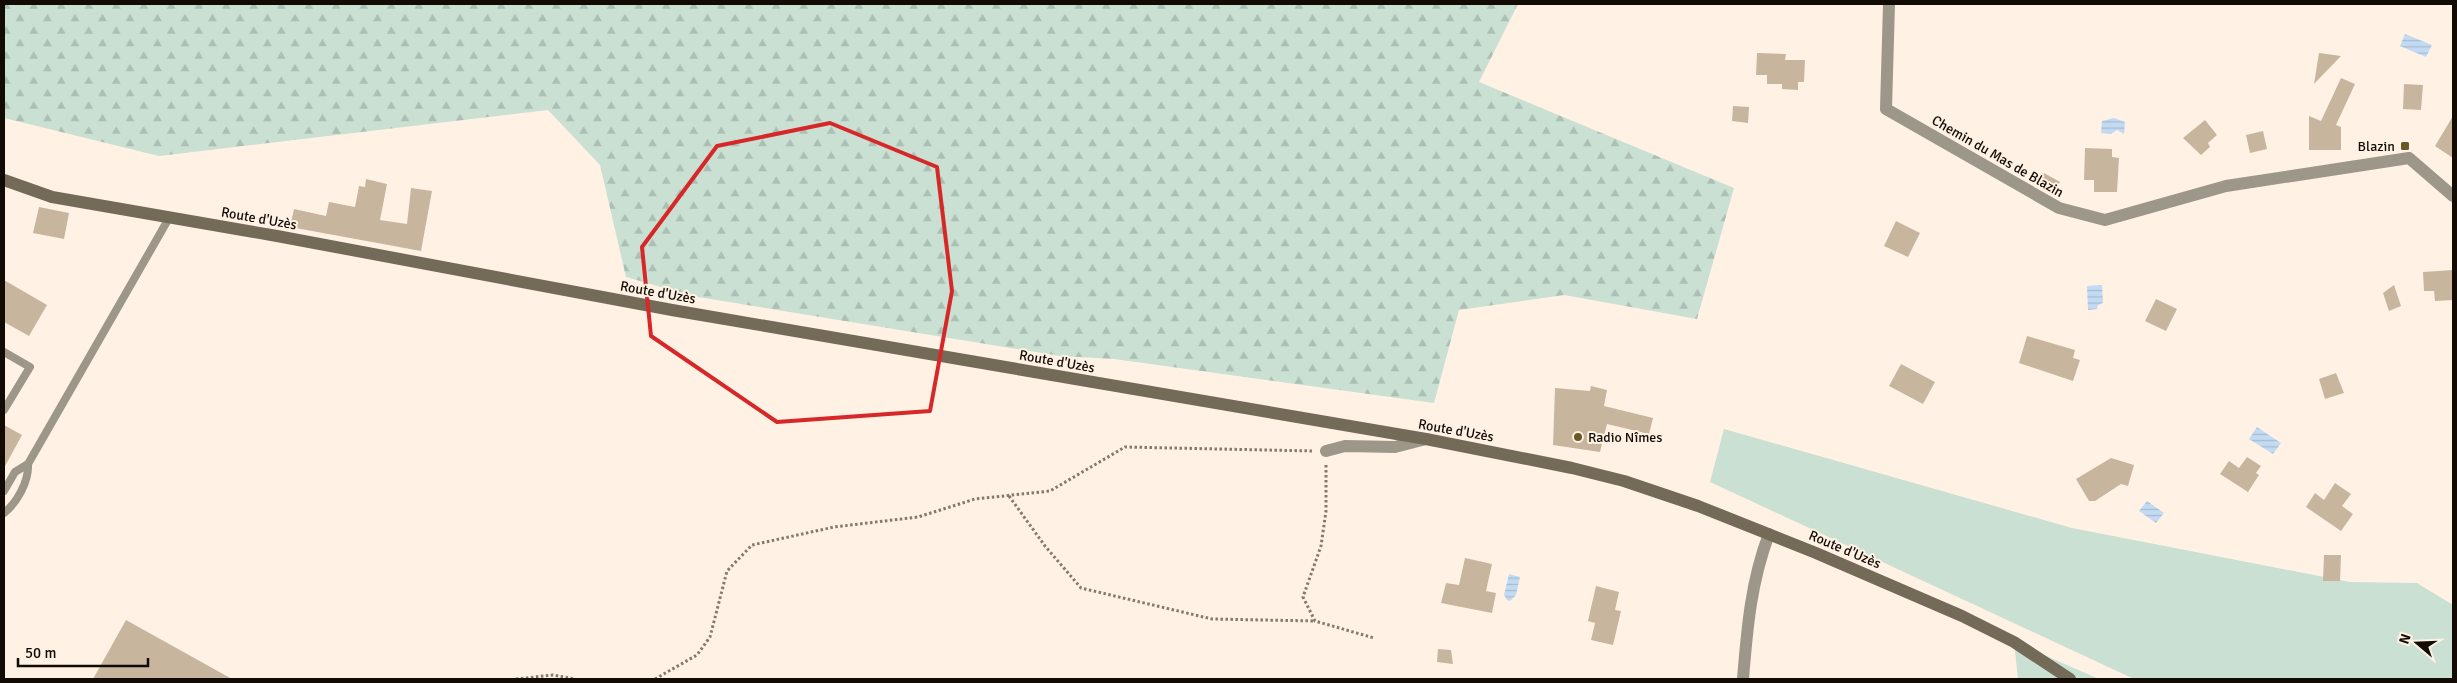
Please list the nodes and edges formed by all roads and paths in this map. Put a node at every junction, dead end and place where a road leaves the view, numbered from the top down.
1 (1890, 4) edge
2 (4, 180) edge
3 (2453, 196) edge
4 (169, 218) junction
5 (4, 352) edge
6 (4, 410) edge
7 (1426, 439) junction
8 (1326, 451) junction
9 (28, 464) junction
10 (4, 491) edge
11 (1009, 496) junction
12 (4, 513) edge
13 (1769, 534) junction
14 (1314, 621) junction
15 (1374, 638) dead end
16 (516, 679) edge
17 (575, 679) edge
18 (655, 679) edge
19 (1743, 679) edge
20 (2070, 679) edge

1 - 3 street, Chemin du Mas de Blazin
2 - 4 main road, Route d'Uzès
4 - 7 main road, Route d'Uzès
4 - 9 lane
5 - 6 lane
7 - 8 street
7 - 13 main road, Route d'Uzès
8 - 11 path
8 - 14 path
9 - 10 lane
9 - 12 lane
11 - 14 path
11 - 18 path
13 - 19 street
13 - 20 main road, Route d'Uzès
14 - 15 path
16 - 17 path

